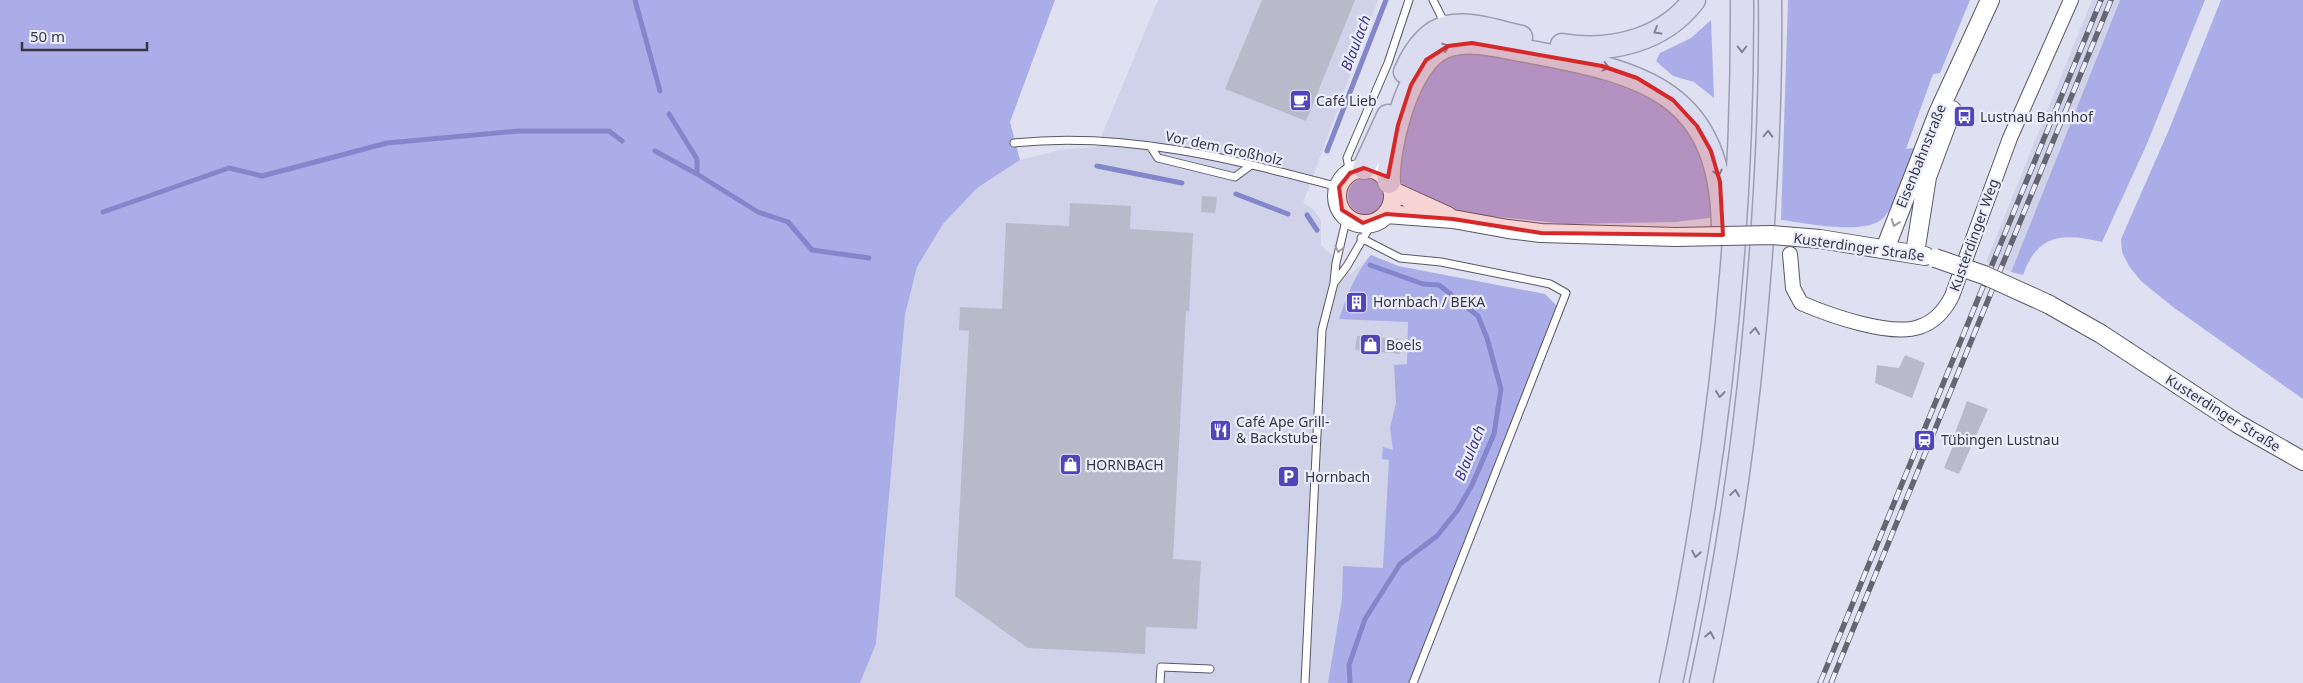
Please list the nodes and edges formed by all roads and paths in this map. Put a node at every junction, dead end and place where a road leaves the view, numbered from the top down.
1 (1409, 0) edge
2 (1433, 0) edge
3 (1694, 0) edge
4 (1742, 0) edge
5 (1990, 0) edge
6 (2071, 0) edge
7 (1772, 2) edge
8 (1446, 26) junction
9 (1960, 65) junction
10 (1014, 143) dead end
11 (1150, 146) junction
12 (1251, 165) junction
13 (1357, 171) junction
14 (1391, 186) junction
15 (1338, 188) junction
16 (1347, 216) junction
17 (1379, 218) junction
18 (1453, 219) junction
19 (1361, 238) junction
20 (1885, 248) junction
21 (1915, 253) junction
22 (1790, 254) dead end
23 (1732, 275) junction
24 (1334, 283) junction
25 (2303, 461) edge
26 (1210, 669) dead end
27 (1160, 683) edge
28 (1304, 683) edge
29 (1413, 683) edge
30 (1672, 683) edge
31 (1701, 683) edge

1 - 13 lane
2 - 8 lane
3 -> 8 highway
4 -> 23 highway
5 - 9 street, Eisenbahnstraße
6 - 22 street, Kusterdinger Weg
31 -> 7 highway
8 - 13 highway
9 -> 20 street, Eisenbahnstraße
9 - 21 street, Eisenbahnstraße
10 - 11 lane, Vor dem Großholz
11 - 12 lane, Vor dem Großholz
11 - 12 lane
12 - 15 lane, Vor dem Großholz
13 - 14 street
13 - 15 street
14 - 17 street
14 - 18 street, Kusterdinger Straße
14 -> 23 highway
15 - 16 street
16 - 17 street
16 -> 24 lane
17 - 18 street, Kusterdinger Straße
17 - 19 lane
18 - 20 street, Kusterdinger Straße, bridge
19 - 24 lane
19 - 29 lane
20 - 21 street, Kusterdinger Straße
21 - 25 street, Kusterdinger Straße, bridge
23 -> 30 highway
24 - 28 lane
26 - 27 lane

